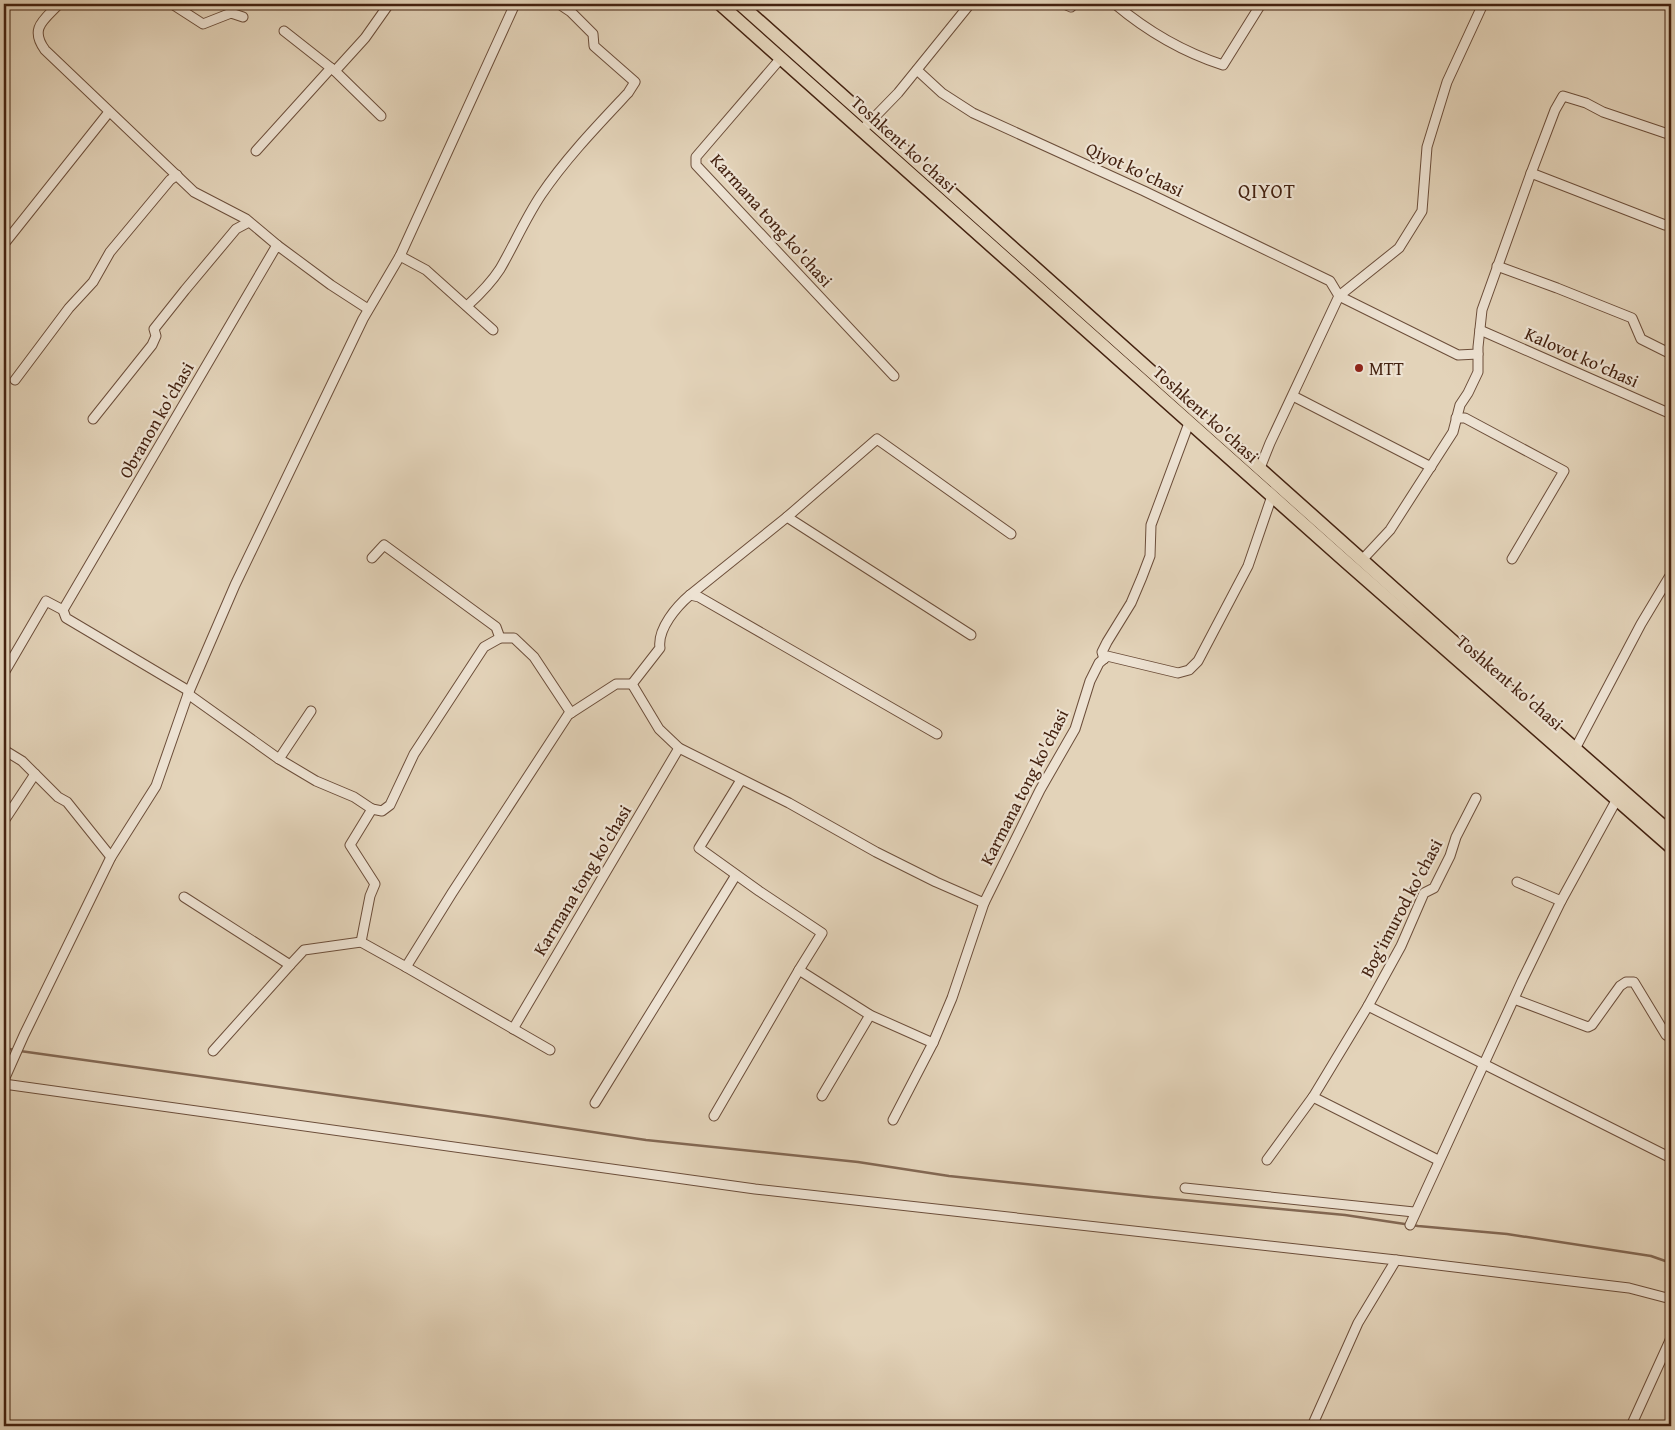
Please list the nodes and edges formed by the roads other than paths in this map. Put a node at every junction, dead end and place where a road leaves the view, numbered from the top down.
1 (59, 4) edge
2 (172, 4) edge
3 (389, 4) edge
4 (515, 4) edge
5 (559, 4) edge
6 (720, 4) edge
7 (740, 4) edge
8 (970, 4) edge
9 (1064, 4) edge
10 (1074, 4) edge
11 (1115, 4) edge
12 (1261, 4) edge
13 (1483, 4) edge
14 (243, 17) dead end
15 (284, 31) dead end
16 (780, 58) junction
17 (333, 70) junction
18 (917, 70) junction
19 (109, 112) junction
20 (381, 116) dead end
21 (866, 125) junction
22 (1671, 135) edge
23 (256, 151) dead end
24 (1531, 173) junction
25 (177, 176) junction
26 (249, 222) junction
27 (1665, 225) dead end
28 (4, 244) edge
29 (277, 245) junction
30 (400, 256) junction
31 (1497, 266) junction
32 (1339, 296) junction
33 (467, 306) junction
34 (368, 309) junction
35 (493, 330) dead end
36 (1480, 330) junction
37 (1478, 354) junction
38 (1671, 354) edge
39 (894, 376) dead end
40 (15, 380) dead end
41 (1293, 396) junction
42 (1671, 414) edge
43 (1456, 418) junction
44 (93, 419) dead end
45 (1189, 423) junction
46 (1431, 467) junction
47 (1260, 468) junction
48 (1272, 496) junction
49 (787, 517) junction
50 (1011, 534) dead end
51 (372, 558) dead end
52 (1512, 559) dead end
53 (1362, 560) junction
54 (1671, 574) edge
55 (690, 595) junction
56 (63, 610) junction
57 (971, 635) dead end
58 (500, 638) junction
59 (1104, 659) junction
60 (4, 673) edge
61 (632, 684) junction
62 (189, 692) junction
63 (310, 710) dead end
64 (571, 713) junction
65 (936, 734) dead end
66 (680, 748) junction
67 (1575, 749) junction
68 (4, 750) edge
69 (279, 758) junction
70 (34, 774) junction
71 (741, 780) junction
72 (1476, 798) dead end
73 (1617, 799) junction
74 (372, 809) junction
75 (4, 821) edge
76 (1671, 833) edge
77 (1671, 847) edge
78 (111, 857) junction
79 (736, 875) junction
80 (1517, 882) dead end
81 (184, 897) dead end
82 (1561, 901) junction
83 (984, 903) junction
84 (361, 942) junction
85 (290, 965) junction
86 (406, 967) junction
87 (799, 970) junction
88 (1514, 999) junction
89 (1368, 1006) junction
90 (870, 1015) junction
91 (513, 1028) junction
92 (1671, 1038) edge
93 (933, 1043) junction
94 (550, 1050) dead end
95 (213, 1051) dead end
96 (1485, 1064) junction
97 (4, 1080) edge
98 (4, 1084) edge
99 (822, 1096) dead end
100 (1312, 1097) junction
101 (594, 1103) dead end
102 (714, 1116) dead end
103 (892, 1120) dead end
104 (1671, 1158) edge
105 (1267, 1160) dead end
106 (1438, 1160) junction
107 (1186, 1188) dead end
108 (1414, 1212) junction
109 (1410, 1225) dead end
110 (1396, 1260) junction
111 (1671, 1299) edge
112 (1671, 1338) edge
113 (1312, 1426) edge
114 (1631, 1426) edge

1 - 19 street
2 - 14 street
3 - 17 street
4 - 30 street
5 - 33 street
6 - 16 highway, Toshkent ko'chasi
7 - 21 highway, Toshkent ko'chasi
8 - 18 street
9 - 10 street
11 - 12 street
13 - 32 street
15 - 17 street
16 - 21 highway, Toshkent ko'chasi
16 - 39 street, Karmana tong ko'chasi
17 - 20 street
17 - 23 street
18 - 21 street
18 - 32 street, Qiyot ko'chasi
19 - 25 street
19 - 28 street
21 - 45 highway, Toshkent ko'chasi
21 - 47 highway, Toshkent ko'chasi
22 - 24 street
24 - 27 street
24 - 31 street
25 - 26 street
25 - 40 street
26 - 29 street
26 - 44 street
29 - 34 street
29 - 56 street, Obranon ko'chasi
30 - 33 street
30 - 34 street
31 - 36 street
31 - 38 street
32 - 37 street
32 - 41 street
33 - 35 street
34 - 62 street
36 - 37 street
36 - 42 street, Kalovot ko'chasi
37 - 43 street
41 - 46 street
41 - 47 street
43 - 46 street
43 - 52 street
45 - 48 highway, Toshkent ko'chasi
45 - 59 street, Karmana tong ko'chasi
46 - 53 street
47 - 53 highway, Toshkent ko'chasi
48 - 59 street
48 - 73 highway, Toshkent ko'chasi
49 - 50 street
49 - 55 street
49 - 57 street
51 - 58 street
53 - 67 highway, Toshkent ko'chasi
54 - 67 street
55 - 61 street
55 - 65 street
56 - 60 street
56 - 62 street
58 - 64 street
58 - 74 street
59 - 83 street, Karmana tong ko'chasi
61 - 64 street
61 - 66 street
62 - 69 street
62 - 78 street
63 - 69 street
64 - 86 street
66 - 71 street
66 - 91 street, Karmana tong ko'chasi
67 - 76 highway, Toshkent ko'chasi
68 - 70 street
69 - 74 street
70 - 75 street
70 - 78 street
71 - 79 street
71 - 83 street
72 - 89 street, Bog'imurod ko'chasi
73 - 77 highway, Toshkent ko'chasi
73 - 82 street
74 - 84 street
78 - 97 street
79 - 87 street
79 - 101 street
80 - 82 street
81 - 85 street
82 - 88 street
83 - 93 street, Karmana tong ko'chasi
84 - 85 street
84 - 86 street
85 - 95 street
86 - 91 street
87 - 90 street
87 - 102 street
88 - 92 street
88 - 96 street
89 - 96 street, Bog'imurod ko'chasi
89 - 100 street, Bog'imurod ko'chasi
90 - 93 street
90 - 99 street
91 - 94 street
93 - 103 street, Karmana tong ko'chasi
96 - 104 street, Bog'imurod ko'chasi
96 - 106 street
98 - 110 street
100 - 105 street, Bog'imurod ko'chasi
100 - 106 street
106 - 108 street
107 - 108 street
108 - 109 street
110 - 111 street
110 - 113 street
112 - 114 street

